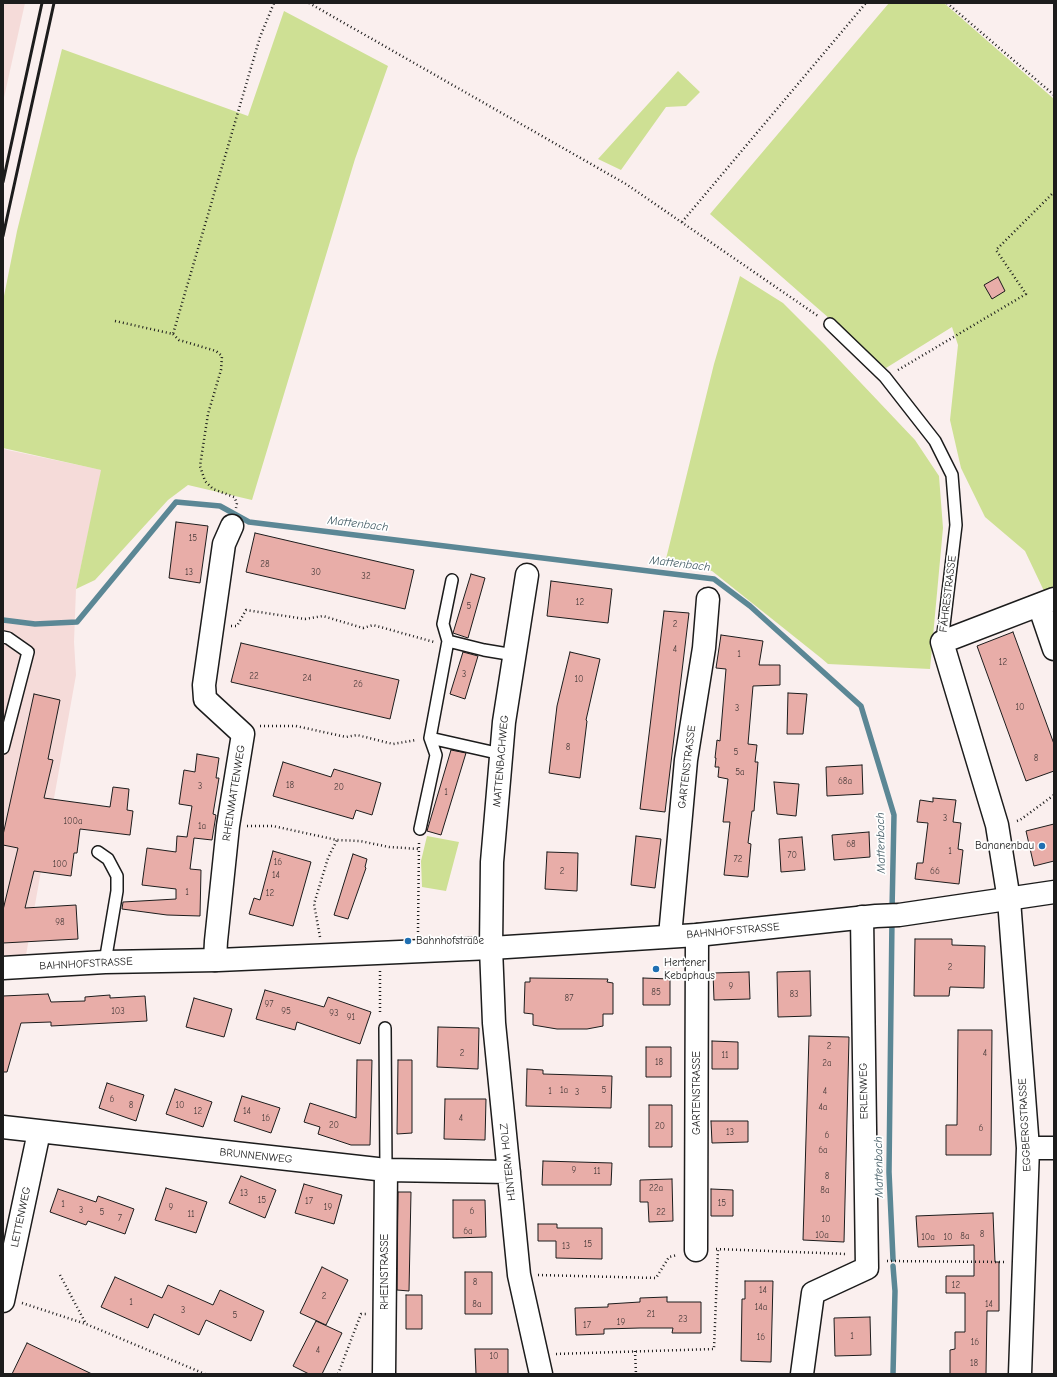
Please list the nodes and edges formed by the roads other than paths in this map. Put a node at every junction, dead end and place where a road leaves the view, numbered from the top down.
1 (830, 324) road end
2 (232, 526) dead end
3 (527, 575) dead end
4 (452, 580) dead end
5 (708, 599) dead end
6 (1046, 602) edge
7 (3, 637) edge
8 (942, 642) junction
9 (448, 643) junction
10 (1054, 649) edge
11 (514, 655) junction
12 (430, 738) junction
13 (3, 748) edge
14 (501, 754) junction
15 (420, 829) road end
16 (98, 852) dead end
17 (1054, 892) edge
18 (1009, 900) junction
19 (869, 917) junction
20 (698, 935) junction
21 (670, 936) junction
22 (491, 948) junction
23 (215, 960) junction
24 (106, 962) junction
25 (3, 968) edge
26 (385, 1028) road end
27 (3, 1128) edge
28 (39, 1132) junction
29 (1028, 1148) junction
30 (1054, 1148) edge
31 (386, 1170) junction
32 (509, 1172) junction
33 (696, 1250) dead end
34 (4, 1299) edge
35 (539, 1364) edge
36 (384, 1374) edge
37 (802, 1374) edge
38 (1020, 1374) edge

1 - 8 lane, FÄHRESTRASSE
2 - 23 street, RHEINMATTENWEG
3 - 11 street, MATTENBACHWEG
4 - 9 lane
5 - 21 street, GARTENSTRASSE
6 - 8 street
6 - 10 street
7 - 13 lane
8 - 18 street, FÄHRESTRASSE
9 - 11 lane
9 - 12 lane
11 - 14 street, MATTENBACHWEG
12 - 14 lane
12 - 15 lane
14 - 22 street, MATTENBACHWEG
16 - 24 lane
17 - 18 street, BAHNHOFSTRASSE
18 - 19 street, BAHNHOFSTRASSE
18 - 29 street, EGGBERGSTRASSE
19 - 20 street, BAHNHOFSTRASSE
19 - 37 street, ERLENWEG
20 - 21 street, BAHNHOFSTRASSE
20 - 33 street, GARTENSTRASSE
21 - 22 street, BAHNHOFSTRASSE
22 - 23 street, BAHNHOFSTRASSE
22 - 32 street, HINTERM HOLZ
23 - 24 street, BAHNHOFSTRASSE
24 - 25 street, BAHNHOFSTRASSE
26 - 31 lane
27 - 28 street, BRUNNENWEG
28 - 31 street, BRUNNENWEG
28 - 34 street, LETTENWEG
29 - 30 street
29 - 38 street, EGGBERGSTRASSE
31 - 32 street, BRUNNENWEG
31 - 36 street, RHEINSTRASSE
32 - 35 street, HINTERM HOLZ

